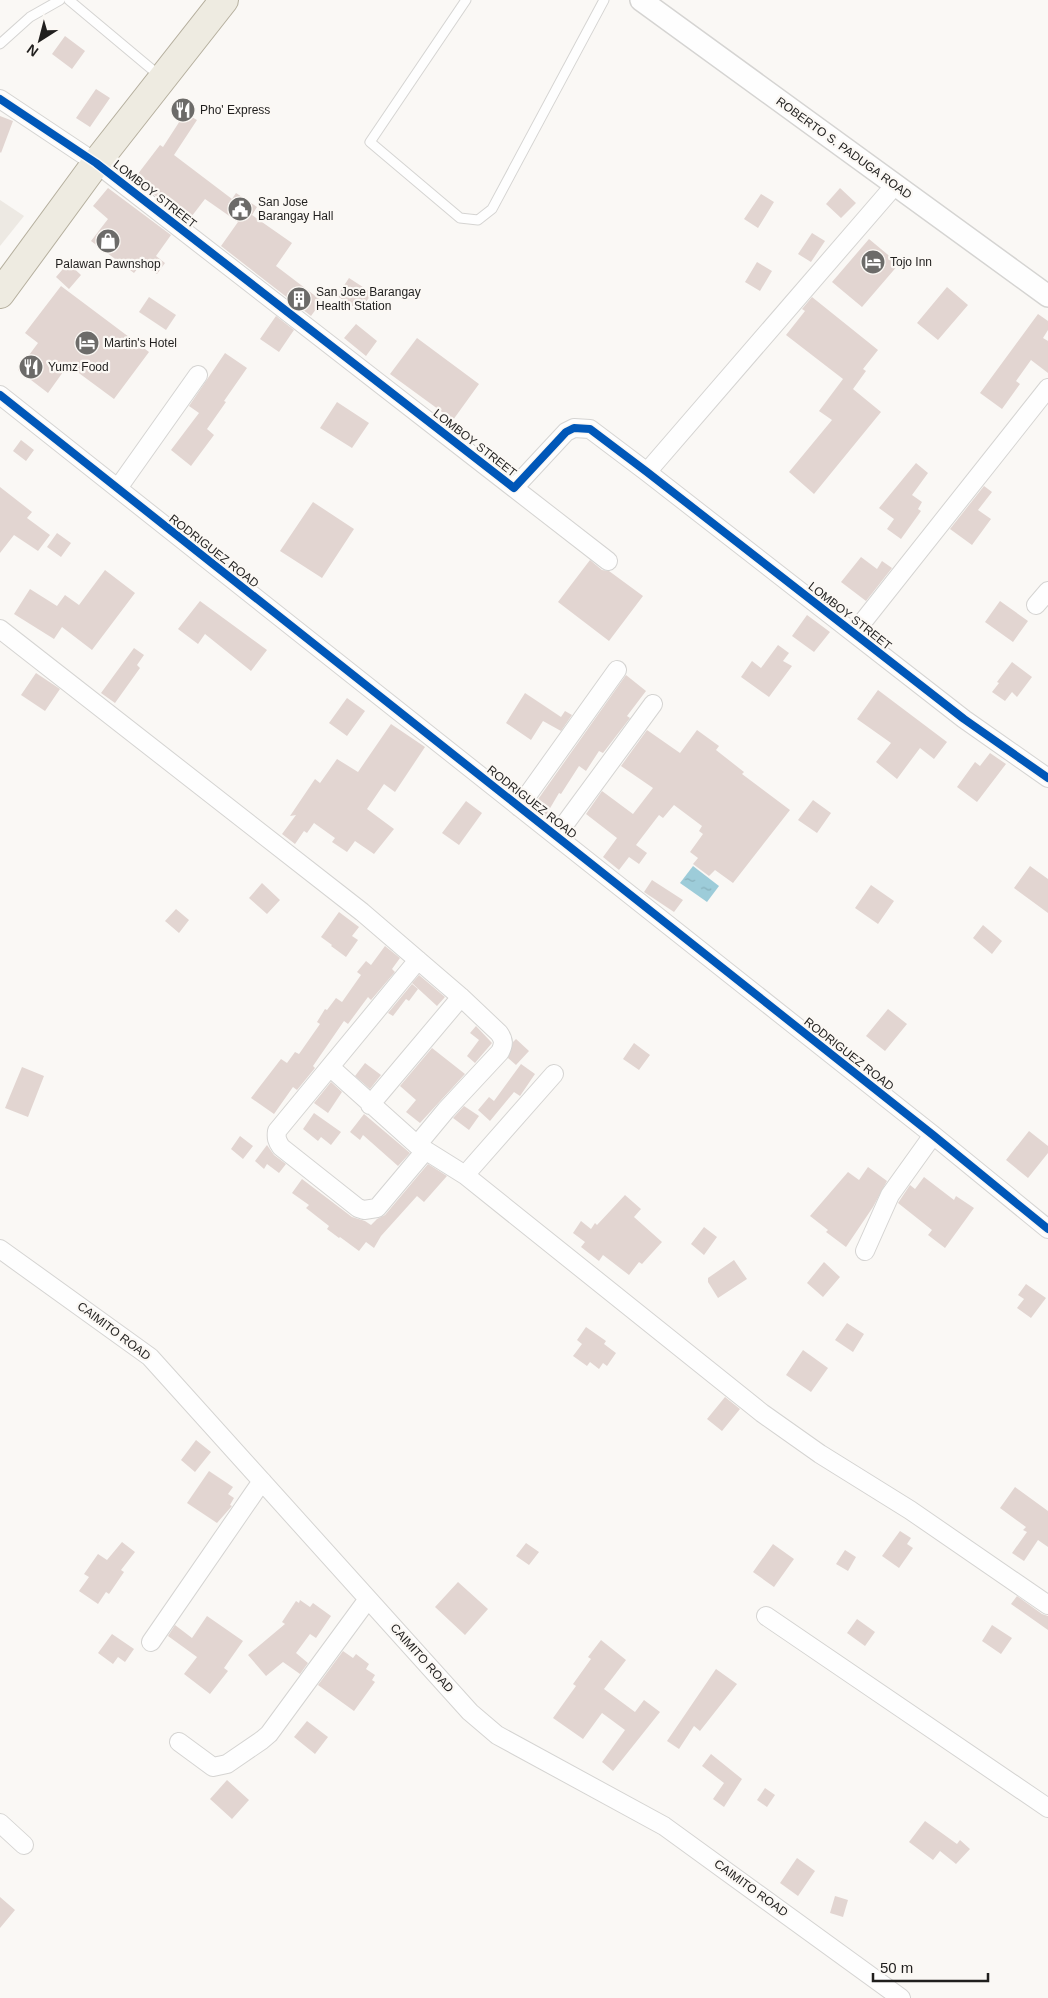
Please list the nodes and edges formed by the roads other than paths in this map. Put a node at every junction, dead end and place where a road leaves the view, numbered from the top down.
1 (60, 0) edge
2 (69, 0) edge
3 (224, 0) edge
4 (466, 0) edge
5 (604, 0) edge
6 (641, 0) edge
7 (0, 44) edge
8 (163, 79) junction
9 (0, 99) edge
10 (96, 163) junction
11 (894, 185) junction
12 (0, 294) edge
13 (1048, 296) edge
14 (198, 375) dead end
15 (1048, 388) edge
16 (0, 395) edge
17 (647, 472) junction
18 (118, 488) junction
19 (514, 488) junction
20 (608, 562) dead end
21 (1048, 591) edge
22 (1036, 605) dead end
23 (0, 629) edge
24 (854, 633) junction
25 (617, 670) dead end
26 (653, 704) dead end
27 (1048, 778) edge
28 (520, 807) junction
29 (556, 836) junction
30 (418, 960) junction
31 (461, 997) junction
32 (330, 1067) junction
33 (554, 1074) dead end
34 (370, 1105) junction
35 (933, 1135) junction
36 (421, 1148) junction
37 (465, 1175) junction
38 (1048, 1229) edge
39 (0, 1249) edge
40 (865, 1251) dead end
41 (262, 1481) junction
42 (368, 1599) junction
43 (1048, 1605) edge
44 (766, 1616) dead end
45 (151, 1642) dead end
46 (179, 1742) dead end
47 (1048, 1808) edge
48 (0, 1823) edge
49 (24, 1845) dead end
50 (901, 1998) edge

1 - 7 lane
2 - 8 lane
3 - 8 main road
4 - 5 lane
6 - 11 street, ROBERTO S. PADUGA ROAD
8 - 10 main road
9 - 10 street, LOMBOY STREET
10 - 12 main road
10 - 19 street, LOMBOY STREET
11 - 13 street, ROBERTO S. PADUGA ROAD
11 - 17 street
14 - 18 street
15 - 24 street
16 - 18 street, RODRIGUEZ ROAD
17 - 19 street, LOMBOY STREET
17 - 24 street, LOMBOY STREET
18 - 28 street, RODRIGUEZ ROAD
19 - 20 street
21 - 22 street
23 - 30 street
24 - 27 street, LOMBOY STREET
25 - 28 street
26 - 29 street
28 - 29 street, RODRIGUEZ ROAD
29 - 35 street, RODRIGUEZ ROAD
30 - 31 street
30 - 32 street
31 - 34 street
31 - 36 street
32 - 34 street
32 - 36 street
33 - 37 street
34 - 36 street
35 - 38 street, RODRIGUEZ ROAD
35 - 40 street
36 - 37 street
37 - 43 street
39 - 41 street, CAIMITO ROAD
41 - 42 street, CAIMITO ROAD
41 - 45 street
42 - 46 street
42 - 50 street, CAIMITO ROAD
44 - 47 street
48 - 49 street

